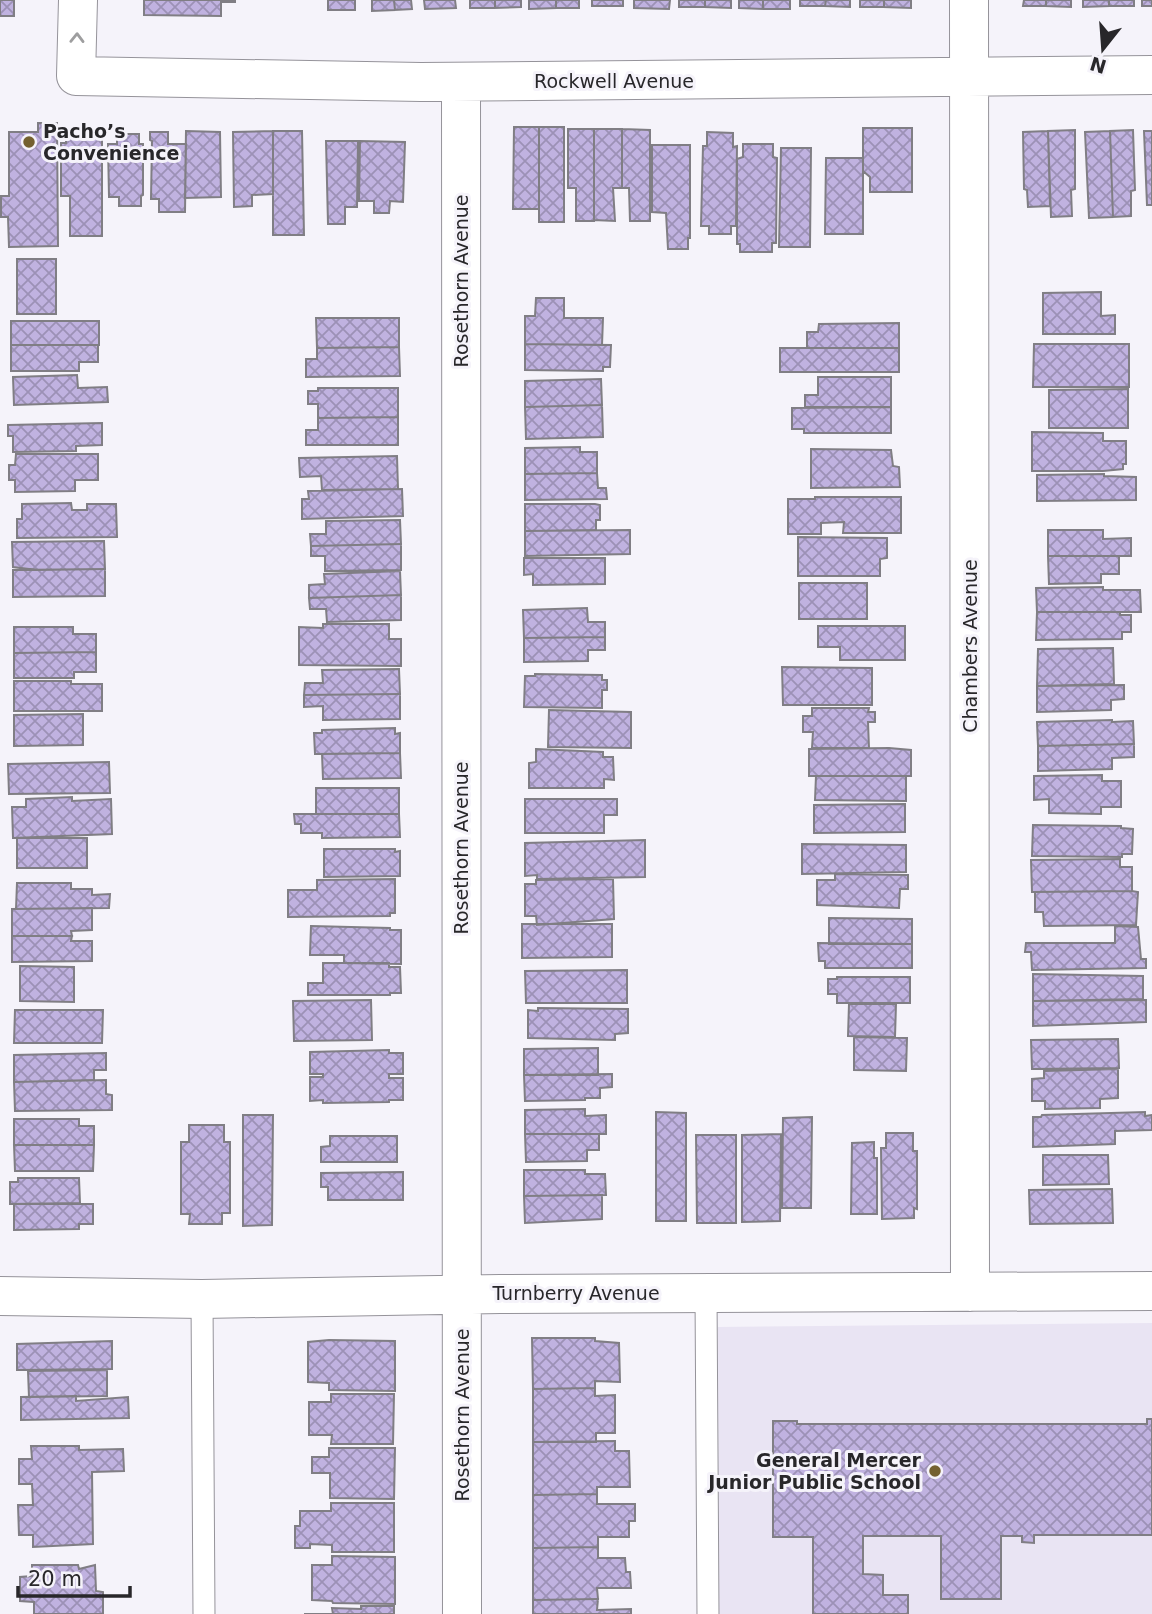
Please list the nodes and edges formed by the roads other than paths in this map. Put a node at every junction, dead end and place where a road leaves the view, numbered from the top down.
1 (78, 0) edge
2 (969, 0) edge
3 (1152, 75) edge
4 (969, 78) junction
5 (461, 82) junction
6 (1152, 1291) edge
7 (970, 1292) junction
8 (706, 1293) junction
9 (461, 1294) junction
10 (0, 1296) edge
11 (202, 1300) junction
12 (204, 1614) edge
13 (462, 1614) edge
14 (708, 1614) edge

5 -> 1 street, Rockwell Avenue
2 - 4 street, Chambers Avenue
3 - 4 street, Rockwell Avenue
4 - 5 street, Rockwell Avenue
4 - 7 street, Chambers Avenue
5 - 9 street, Rosethorn Avenue
6 - 7 street, Turnberry Avenue
7 - 8 street, Turnberry Avenue
8 - 9 street, Turnberry Avenue
8 - 14 lane
9 - 11 street, Turnberry Avenue
9 - 13 street, Rosethorn Avenue
10 - 11 street, Turnberry Avenue
11 - 12 lane

